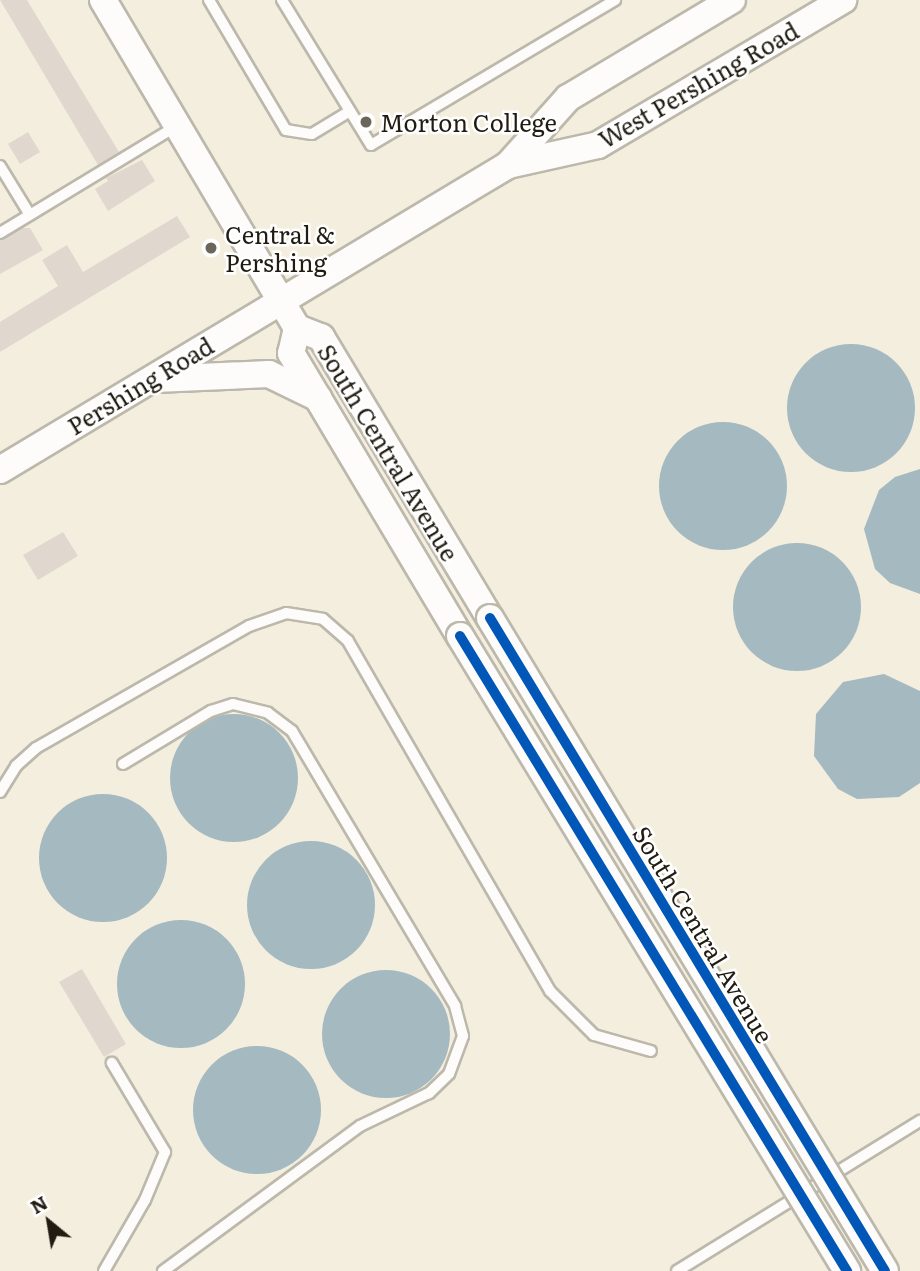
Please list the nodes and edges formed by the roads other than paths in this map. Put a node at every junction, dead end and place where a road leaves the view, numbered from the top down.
1 (103, 0) edge
2 (209, 0) edge
3 (282, 0) edge
4 (615, 0) edge
5 (732, 0) edge
6 (843, 0) edge
7 (350, 111) junction
8 (177, 126) junction
9 (508, 165) junction
10 (0, 166) edge
11 (30, 215) junction
12 (0, 233) edge
13 (281, 301) junction
14 (297, 328) junction
15 (150, 380) junction
16 (318, 398) junction
17 (0, 470) edge
18 (123, 764) dead end
19 (0, 792) edge
20 (651, 1051) dead end
21 (112, 1063) dead end
22 (920, 1122) edge
23 (104, 1271) edge
24 (163, 1271) edge
25 (677, 1271) edge
26 (847, 1271) edge
27 (885, 1271) edge

1 - 8 main road, South Central Avenue
2 - 7 lane
3 - 7 lane
4 - 7 lane
5 - 9 main road, West Pershing Road
6 - 9 main road, West Pershing Road
8 - 11 lane
8 - 13 main road, South Central Avenue
9 - 13 main road, West Pershing Road
10 - 11 lane
11 - 12 lane
13 - 14 main road, South Central Avenue
13 - 15 main road, Pershing Road
14 - 16 main road, South Central Avenue
14 - 27 main road, South Central Avenue, bridge
15 - 16 main road
15 - 17 main road, Pershing Road
16 - 26 main road, South Central Avenue, bridge
18 - 24 lane
19 - 20 lane
21 - 23 lane
22 - 25 lane

